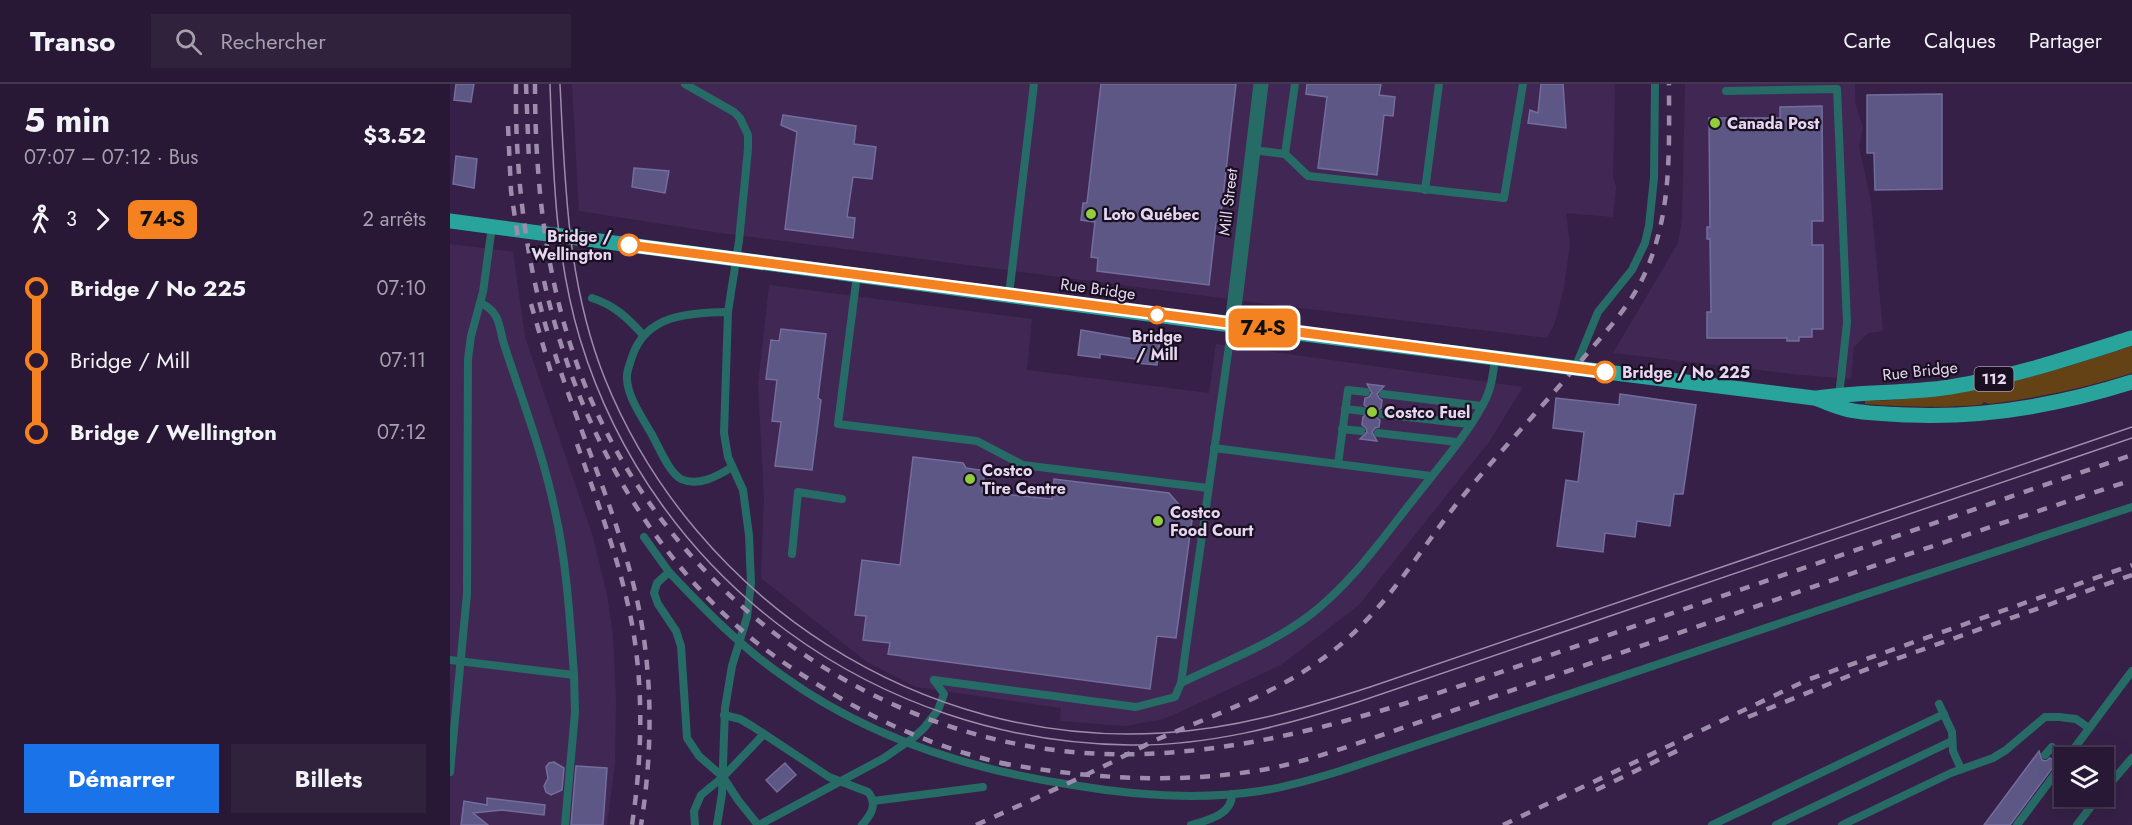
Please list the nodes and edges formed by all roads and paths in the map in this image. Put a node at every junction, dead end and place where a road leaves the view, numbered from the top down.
1 (685, 84) edge
2 (1034, 84) edge
3 (1261, 84) edge
4 (1295, 84) edge
5 (1439, 84) edge
6 (1523, 84) edge
7 (1655, 84) edge
8 (1824, 87) edge
9 (1726, 91) dead end
10 (1253, 150) junction
11 (1285, 154) junction
12 (1425, 190) junction
13 (450, 221) edge
14 (492, 226) junction
15 (737, 259) junction
16 (857, 275) junction
17 (1010, 295) junction
18 (592, 298) dead end
19 (480, 303) junction
20 (728, 312) junction
21 (1232, 325) junction
22 (643, 335) junction
23 (2132, 338) edge
24 (1495, 358) junction
25 (1575, 368) junction
26 (2132, 382) edge
27 (1366, 392) dead end
28 (1383, 394) dead end
29 (1838, 400) junction
30 (1482, 406) junction
31 (1345, 409) junction
32 (1363, 411) dead end
33 (1381, 414) dead end
34 (1469, 424) junction
35 (1342, 429) junction
36 (1361, 431) dead end
37 (1378, 433) dead end
38 (1457, 442) junction
39 (1214, 448) junction
40 (1338, 464) junction
41 (732, 467) junction
42 (1431, 476) junction
43 (1208, 488) junction
44 (842, 499) dead end
45 (2132, 507) edge
46 (644, 537) dead end
47 (792, 554) dead end
48 (669, 572) junction
49 (450, 660) edge
50 (461, 662) junction
51 (2132, 671) edge
52 (574, 675) junction
53 (1180, 683) junction
54 (1939, 704) dead end
55 (1944, 714) junction
56 (724, 715) junction
57 (2089, 728) junction
58 (764, 734) junction
59 (1952, 741) junction
60 (2052, 747) dead end
61 (2075, 747) edge
62 (2045, 755) dead end
63 (2132, 758) edge
64 (1961, 769) junction
65 (450, 772) edge
66 (2054, 775) edge
67 (723, 777) junction
68 (2114, 779) edge
69 (842, 782) junction
70 (983, 787) dead end
71 (1232, 794) junction
72 (873, 801) junction
73 (2091, 807) edge
74 (565, 825) edge
75 (695, 825) edge
76 (717, 825) edge
77 (759, 825) edge
78 (862, 825) edge
79 (1191, 825) edge
80 (1712, 825) edge
81 (1776, 825) edge
82 (1842, 825) edge
83 (2017, 825) edge
84 (2077, 825) edge

1 - 15 lane
2 - 17 lane
3 - 10 street, Mill Street
4 - 11 lane
5 - 12 lane
6 - 12 lane
7 - 25 lane
8 - 9 lane
8 - 29 lane
10 - 11 lane
10 - 21 street, Mill Street
11 - 12 lane
13 - 14 main road, Rue Bridge / 112
14 - 15 main road, Rue Bridge / 112
14 - 19 lane
15 - 16 main road, Rue Bridge / 112
15 - 20 lane
16 - 17 main road, Rue Bridge / 112
16 - 43 lane
17 - 21 main road, Rue Bridge / 112
18 - 22 lane
19 - 50 lane
19 - 52 lane
20 - 22 lane
20 - 41 lane
21 - 24 main road, Rue Bridge / 112
21 - 39 lane
22 - 41 lane
23 - 29 main road, Rue Bridge / 112
24 - 25 main road, Rue Bridge / 112
24 - 30 lane
25 - 29 main road, Rue Bridge / 112
26 - 29 main road, Rue Bridge / 112
27 - 31 lane
28 - 30 lane
30 - 34 lane
31 - 32 lane
31 - 35 lane
33 - 34 lane
34 - 38 lane
35 - 36 lane
35 - 40 lane
37 - 38 lane
38 - 42 lane
39 - 40 lane
39 - 43 lane
40 - 42 lane
41 - 56 lane
42 - 53 lane
43 - 53 lane
44 - 47 lane
45 - 71 lane
46 - 48 lane
48 - 67 lane
48 - 71 lane
49 - 50 lane
50 - 52 lane
50 - 65 lane
51 - 57 lane
52 - 74 lane
53 - 69 lane
54 - 55 lane
55 - 59 lane
55 - 80 lane
56 - 58 lane
56 - 67 lane
57 - 61 lane
57 - 64 lane
58 - 67 lane
58 - 69 lane
59 - 64 lane
59 - 81 lane
60 - 62 lane
63 - 68 lane
64 - 82 lane
66 - 83 lane
67 - 75 lane
67 - 76 lane
67 - 77 lane
69 - 72 lane
69 - 77 lane
70 - 72 lane
71 - 79 lane
72 - 78 lane
73 - 84 lane

